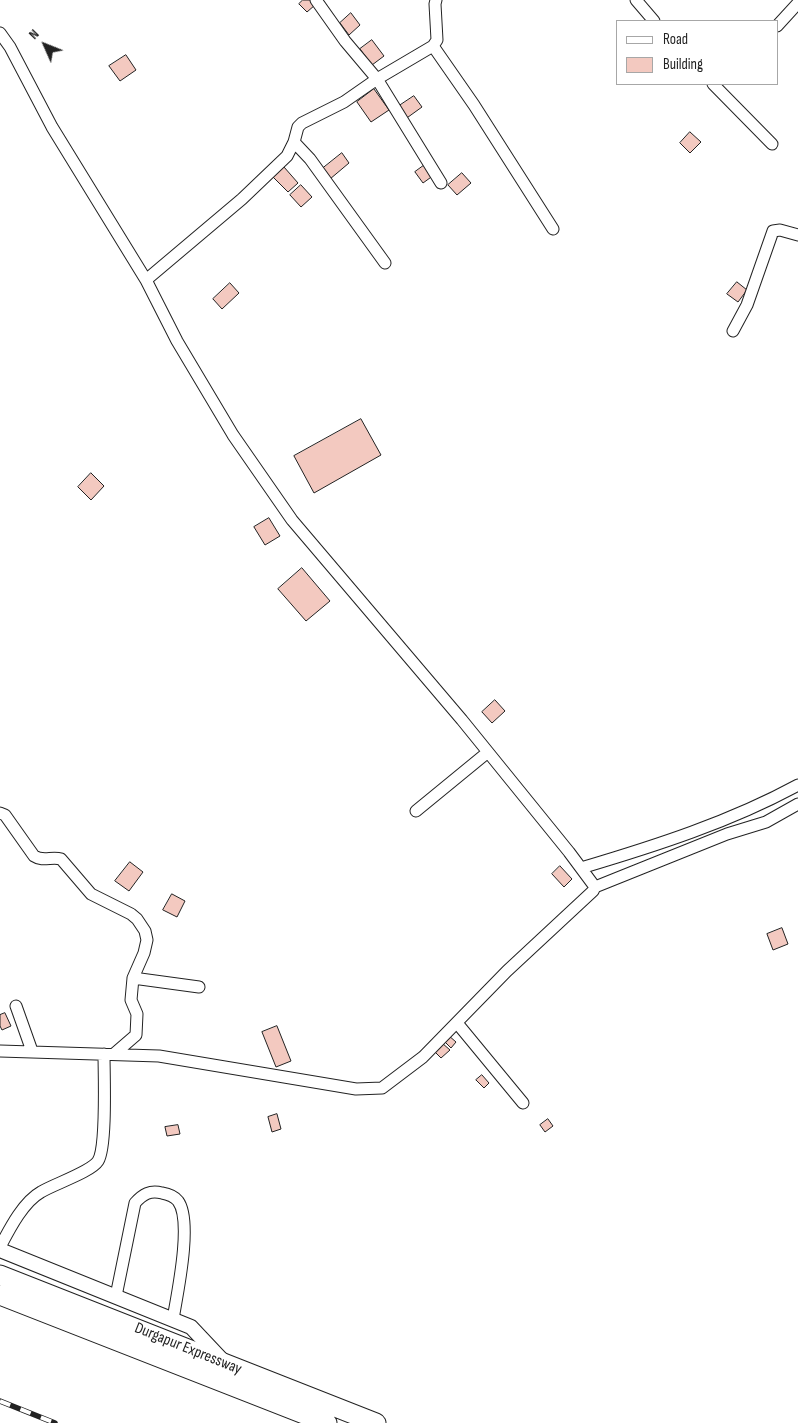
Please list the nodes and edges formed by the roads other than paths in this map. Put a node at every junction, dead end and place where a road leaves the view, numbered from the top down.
1 (316, 0) edge
2 (436, 0) edge
3 (636, 0) edge
4 (798, 3) edge
5 (653, 20) edge
6 (778, 25) edge
7 (0, 33) edge
8 (432, 46) junction
9 (377, 80) junction
10 (714, 85) edge
11 (294, 142) junction
12 (772, 144) dead end
13 (441, 183) dead end
14 (553, 229) dead end
15 (798, 235) edge
16 (385, 263) dead end
17 (146, 280) junction
18 (732, 332) dead end
19 (488, 752) junction
20 (798, 785) edge
21 (798, 804) edge
22 (416, 811) dead end
23 (0, 813) edge
24 (589, 878) junction
25 (134, 978) junction
26 (199, 987) dead end
27 (16, 1006) dead end
28 (457, 1023) junction
29 (0, 1050) edge
30 (32, 1051) junction
31 (109, 1054) junction
32 (523, 1103) dead end
33 (0, 1248) edge
34 (0, 1275) edge
35 (0, 1295) edge
36 (116, 1296) junction
37 (173, 1319) junction
38 (227, 1365) junction
39 (327, 1423) edge
40 (376, 1423) edge

1 - 9 street
2 - 8 street
3 - 5 street
4 - 6 street
7 - 17 street
8 - 9 street
8 - 14 street
9 - 11 street
9 - 13 street
10 - 12 street
11 - 16 street
11 - 17 street
15 - 18 street
17 - 19 street
19 - 22 street
19 - 24 street
20 - 24 street
21 - 24 street
23 - 25 street
24 - 28 street
25 - 26 street
25 - 31 street
27 - 30 street
28 - 31 street
28 - 32 street
29 - 30 street
30 - 31 street
31 - 33 street
33 - 36 street
34 - 38 highway, Durgapur Expressway
35 - 39 highway, Durgapur Expressway
36 - 37 street
36 - 37 street
37 - 38 street
38 - 40 highway, Durgapur Expressway

